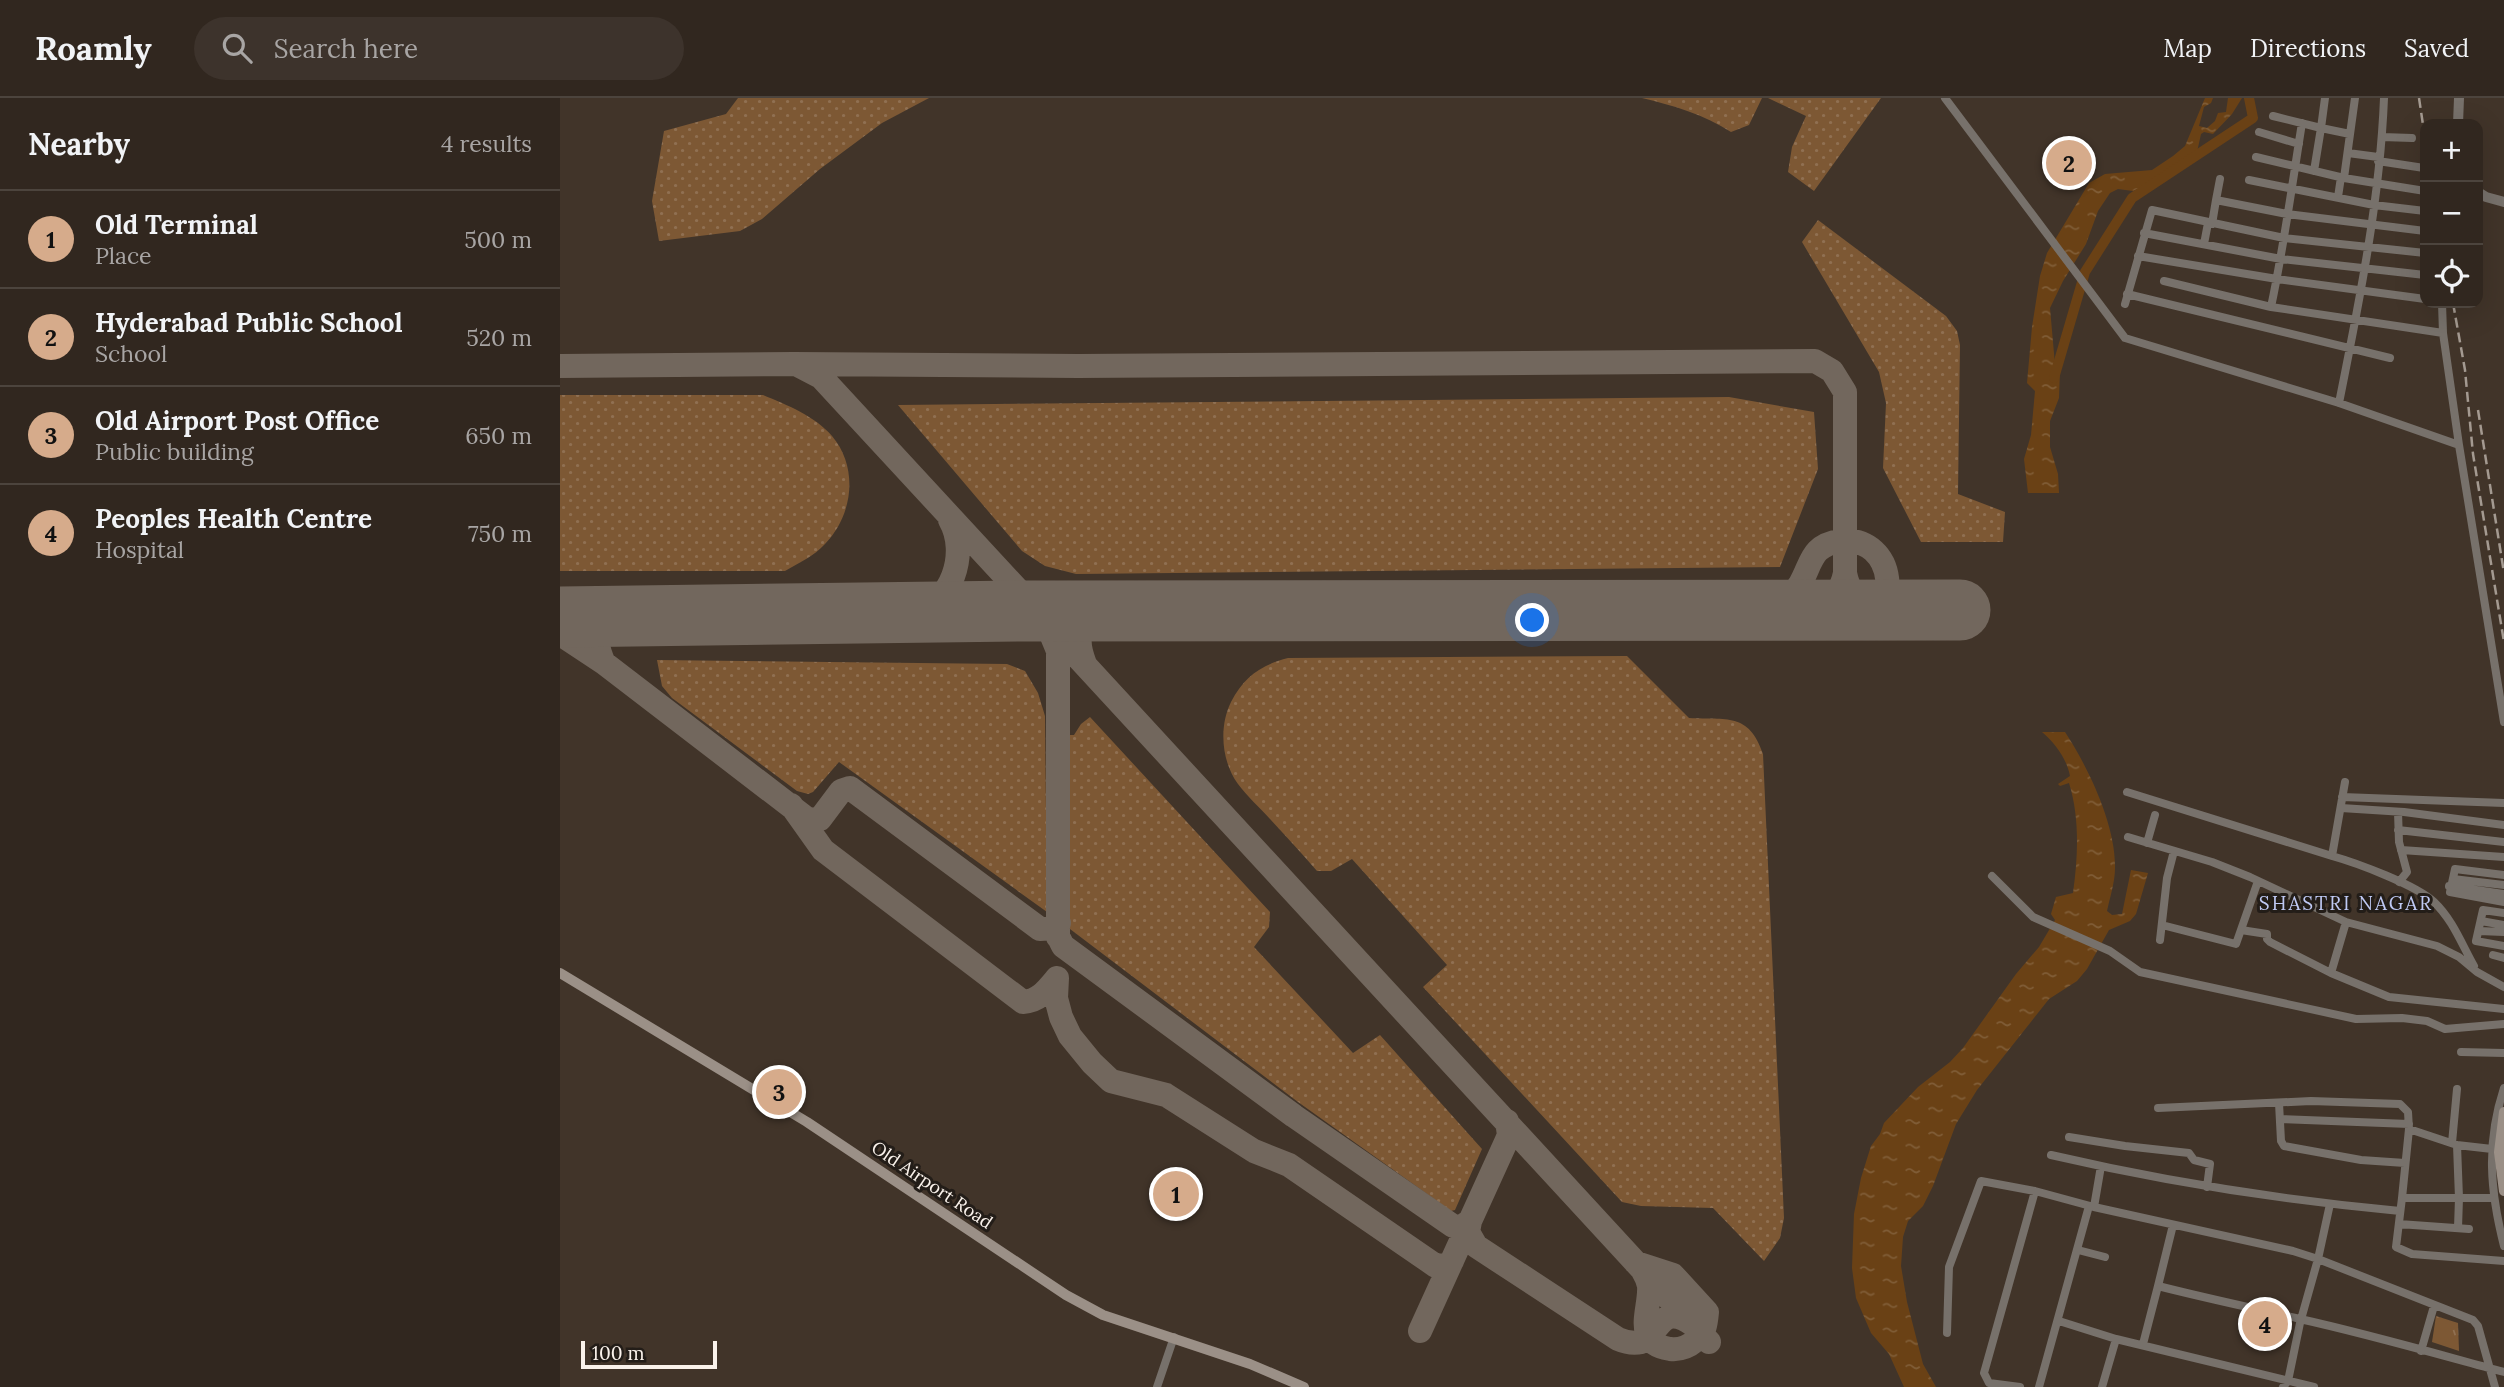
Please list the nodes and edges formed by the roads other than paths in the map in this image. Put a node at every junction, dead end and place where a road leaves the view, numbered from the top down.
1 (1945, 98) edge
2 (2325, 98) edge
3 (2355, 98) edge
4 (2384, 98) edge
5 (2459, 98) edge
6 (2273, 116) dead end
7 (2458, 119) edge
8 (2302, 124) junction
9 (2320, 128) junction
10 (2259, 132) dead end
11 (2350, 134) junction
12 (2382, 136) junction
13 (2412, 138) dead end
14 (2299, 144) junction
15 (2348, 153) junction
16 (2256, 157) dead end
17 (2378, 161) junction
18 (2295, 166) junction
19 (2420, 166) edge
20 (2314, 171) junction
21 (2343, 177) junction
22 (2220, 179) dead end
23 (2249, 180) dead end
24 (2377, 183) junction
25 (2293, 188) junction
26 (2420, 190) edge
27 (2483, 195) edge
28 (2338, 197) junction
29 (2216, 200) junction
30 (2504, 202) edge
31 (2374, 205) junction
32 (2420, 210) edge
33 (2287, 214) junction
34 (2210, 223) junction
35 (2371, 224) junction
36 (2420, 230) edge
37 (2144, 233) junction
38 (2284, 238) junction
39 (2204, 244) junction
40 (2367, 246) junction
41 (2420, 252) edge
42 (2138, 256) junction
43 (2281, 258) junction
44 (2364, 268) junction
45 (2420, 274) edge
46 (2277, 279) junction
47 (2164, 281) dead end
48 (2360, 289) junction
49 (2420, 298) edge
50 (2271, 307) junction
51 (2442, 308) edge
52 (2356, 321) junction
53 (2443, 333) junction
54 (2350, 349) junction
55 (2389, 358) dead end
56 (2339, 403) junction
57 (2459, 445) junction
58 (2504, 722) edge
59 (2345, 782) dead end
60 (2127, 792) dead end
61 (2342, 797) junction
62 (2504, 803) edge
63 (2341, 808) junction
64 (2398, 812) junction
65 (2155, 815) dead end
66 (2504, 825) edge
67 (2398, 830) junction
68 (2128, 837) dead end
69 (2504, 842) edge
70 (2147, 843) junction
71 (2401, 850) junction
72 (2174, 851) junction
73 (2332, 856) junction
74 (2504, 857) edge
75 (2504, 875) edge
76 (1992, 876) dead end
77 (2258, 881) junction
78 (2399, 883) junction
79 (2451, 883) junction
80 (2504, 885) edge
81 (2504, 894) edge
82 (2504, 902) edge
83 (2504, 913) edge
84 (2346, 922) junction
85 (2162, 925) junction
86 (2504, 925) edge
87 (2480, 926) junction
88 (2241, 930) junction
89 (2504, 932) edge
90 (2160, 940) dead end
91 (2504, 946) edge
92 (2493, 955) dead end
93 (2504, 958) edge
94 (2477, 972) junction
95 (560, 973) edge
96 (2331, 973) junction
97 (2504, 987) edge
98 (2504, 1009) edge
99 (2504, 1024) edge
100 (2460, 1052) dead end
101 (2504, 1053) edge
102 (2504, 1088) edge
103 (2457, 1089) dead end
104 (2279, 1103) junction
105 (2158, 1108) dead end
106 (2504, 1112) edge
107 (2280, 1119) junction
108 (2409, 1126) junction
109 (2494, 1127) junction
110 (2504, 1128) edge
111 (2069, 1136) dead end
112 (2454, 1144) junction
113 (2492, 1149) junction
114 (2051, 1154) dead end
115 (2405, 1163) junction
116 (2491, 1165) junction
117 (2504, 1165) edge
118 (2101, 1166) junction
119 (2207, 1187) junction
120 (2035, 1191) junction
121 (2504, 1191) edge
122 (2402, 1198) junction
123 (2459, 1198) junction
124 (2493, 1198) junction
125 (2330, 1204) junction
126 (2091, 1206) junction
127 (2400, 1211) junction
128 (2399, 1224) junction
129 (2173, 1225) junction
130 (2458, 1228) junction
131 (2469, 1229) dead end
132 (2504, 1246) edge
133 (2078, 1250) junction
134 (2105, 1256) dead end
135 (2318, 1259) junction
136 (2504, 1261) edge
137 (2158, 1286) junction
138 (2434, 1306) junction
139 (2301, 1319) junction
140 (2059, 1321) junction
141 (1947, 1333) dead end
142 (1174, 1337) junction
143 (2116, 1339) junction
144 (2143, 1344) junction
145 (2421, 1351) junction
146 (2491, 1368) junction
147 (2504, 1372) edge
148 (2286, 1384) edge
149 (1157, 1387) edge
150 (1304, 1387) edge
151 (2020, 1387) edge
152 (2039, 1387) edge
153 (2102, 1387) edge
154 (2314, 1387) edge
155 (2495, 1387) edge

1 - 56 street
2 - 9 street
3 - 11 street
4 - 12 street
5 - 7 street
6 - 8 street
8 - 9 street
8 - 14 street
9 - 11 street
9 - 20 street
10 - 14 street
11 - 15 street
12 - 13 street
12 - 17 street
14 - 18 street
15 - 17 street
15 - 21 street
16 - 18 street
17 - 19 street
17 - 24 street
18 - 20 street
18 - 25 street
20 - 21 street
21 - 24 street
21 - 28 street
22 - 29 street
23 - 25 street
24 - 26 street
24 - 31 street
25 - 28 street
25 - 33 street
27 - 30 street
28 - 31 street
29 - 33 street
29 - 34 street
31 - 32 street
31 - 35 street
33 - 35 street
33 - 38 street
34 - 37 street
34 - 38 street
34 - 39 street
35 - 36 street
35 - 40 street
37 - 39 street
37 - 42 street
38 - 40 street
38 - 43 street
39 - 43 street
40 - 41 street
40 - 44 street
42 - 46 street
42 - 54 street
43 - 44 street
43 - 46 street
44 - 45 street
44 - 48 street
46 - 48 street
46 - 50 street
47 - 50 street
48 - 49 street
48 - 52 street
50 - 52 street
51 - 53 street
52 - 53 street
52 - 54 street
53 - 57 street
54 - 55 street
54 - 56 street
56 - 57 street
57 - 58 street
59 - 61 street
60 - 73 street
61 - 62 street
61 - 63 street
63 - 64 street
63 - 73 street
64 - 66 street
64 - 67 street
65 - 70 street
67 - 69 street
67 - 71 street
68 - 70 street
70 - 72 street
71 - 74 street
71 - 78 street
72 - 77 street
72 - 85 street
73 - 78 street
75 - 79 street
76 - 99 street
77 - 84 street
77 - 88 street
78 - 94 street
79 - 80 street
79 - 81 street
79 - 82 street
83 - 87 street
84 - 94 street
84 - 96 street
85 - 88 street
85 - 90 street
86 - 87 street
87 - 89 street
87 - 91 street
88 - 96 street
92 - 93 street
94 - 97 street
95 - 142 main road, Old Airport Road
96 - 98 street
100 - 101 street
102 - 109 street
103 - 112 street
104 - 105 street
104 - 107 street
104 - 108 street
106 - 121 main road, bridge
107 - 108 street
107 - 115 street
108 - 112 street
108 - 115 street
109 - 110 street
109 - 113 street
111 - 119 street
112 - 113 street
112 - 123 street
113 - 116 street
114 - 118 street
115 - 122 street
116 - 117 street
116 - 124 street
118 - 119 street
118 - 126 street
119 - 125 street
120 - 126 street
120 - 141 street
120 - 151 street
122 - 123 street
122 - 127 street
123 - 124 street
123 - 130 street
124 - 132 street
125 - 127 street
125 - 135 street
126 - 129 street
126 - 133 street
127 - 128 street
128 - 130 street
128 - 136 street
129 - 135 street
129 - 137 street
130 - 131 street
133 - 134 street
133 - 140 street
135 - 138 street
135 - 139 street
137 - 139 street
137 - 144 street
138 - 145 street
138 - 146 street
139 - 145 street
139 - 148 street
140 - 143 street
140 - 152 street
142 - 149 street
142 - 150 main road, Old Airport Road
143 - 144 street
143 - 153 street
144 - 148 street
145 - 146 street
146 - 147 street
146 - 155 street
148 - 154 street

